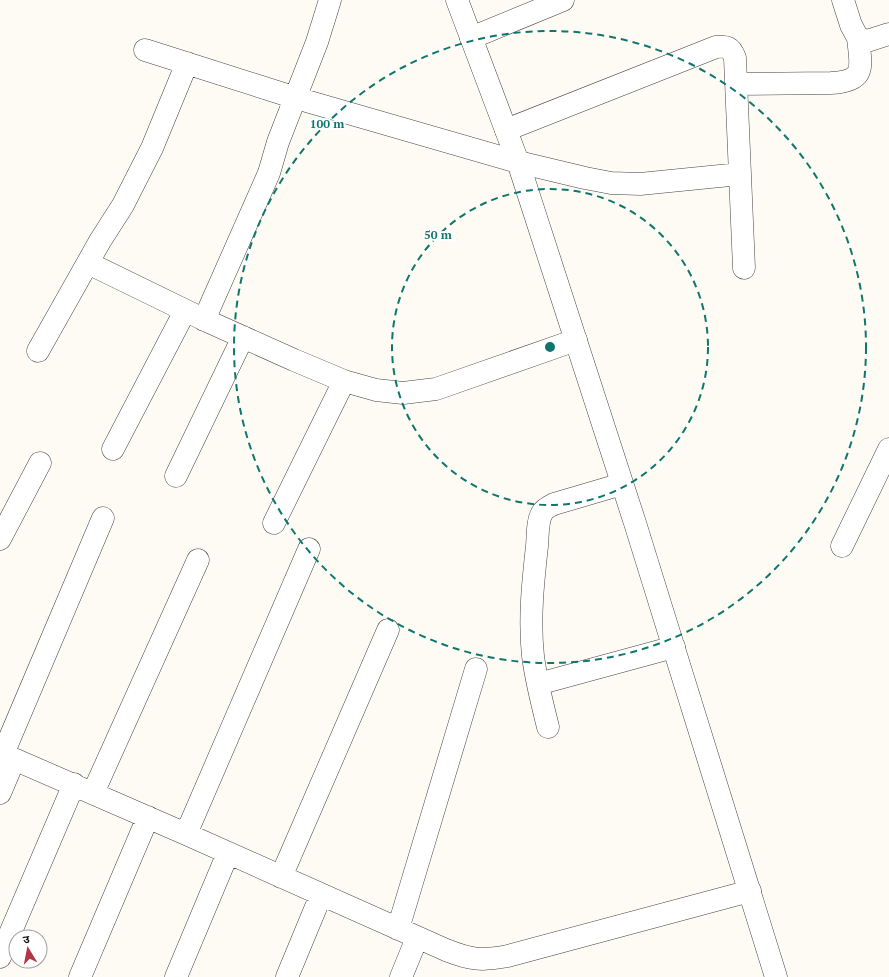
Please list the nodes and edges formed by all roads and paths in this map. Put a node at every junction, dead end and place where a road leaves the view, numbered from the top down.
1 (330, 0) edge
2 (457, 0) edge
3 (562, 0) edge
4 (843, 0) edge
5 (889, 34) edge
6 (471, 38) junction
7 (858, 38) junction
8 (145, 50) dead end
9 (187, 63) junction
10 (736, 84) junction
11 (296, 98) junction
12 (506, 130) junction
13 (518, 162) junction
14 (740, 174) junction
15 (88, 263) junction
16 (744, 268) dead end
17 (195, 315) junction
18 (243, 337) junction
19 (576, 340) junction
20 (38, 351) dead end
21 (344, 381) junction
22 (113, 449) dead end
23 (889, 450) edge
24 (40, 463) dead end
25 (176, 476) dead end
26 (622, 484) junction
27 (103, 518) dead end
28 (274, 523) dead end
29 (0, 539) edge
30 (842, 546) dead end
31 (309, 549) dead end
32 (198, 560) dead end
33 (388, 630) dead end
34 (674, 647) junction
35 (476, 669) dead end
36 (538, 684) junction
37 (548, 727) dead end
38 (6, 756) edge
39 (83, 789) junction
40 (0, 793) edge
41 (148, 817) junction
42 (186, 834) junction
43 (228, 853) junction
44 (281, 877) junction
45 (750, 891) junction
46 (321, 894) junction
47 (398, 929) junction
48 (417, 938) junction
49 (0, 957) edge
50 (80, 977) edge
51 (176, 977) edge
52 (287, 977) edge
53 (401, 977) edge
54 (776, 977) edge

1 - 11 street
2 - 6 street
3 - 6 street
4 - 7 street
5 - 7 street
6 - 12 street
7 - 10 street
8 - 9 street
9 - 11 street
9 - 15 street
10 - 12 street
10 - 14 street
11 - 13 street
11 - 17 street
12 - 13 street
13 - 14 street
13 - 19 street
14 - 16 street
15 - 17 street
15 - 20 street
17 - 18 street
17 - 22 street
18 - 21 street
18 - 25 street
19 - 21 street
19 - 26 street
21 - 28 street
23 - 30 street
24 - 29 street
26 - 34 street
26 - 36 street
27 - 38 street
31 - 42 street
32 - 39 street
33 - 44 street
34 - 36 street
34 - 45 street
35 - 47 street
36 - 37 street
38 - 39 street
38 - 40 street
39 - 41 street
39 - 49 street
41 - 42 street
41 - 50 street
42 - 43 street
43 - 44 street
43 - 51 street
44 - 46 street
45 - 48 street
45 - 54 street
46 - 47 street
46 - 52 street
47 - 48 street
48 - 53 street

